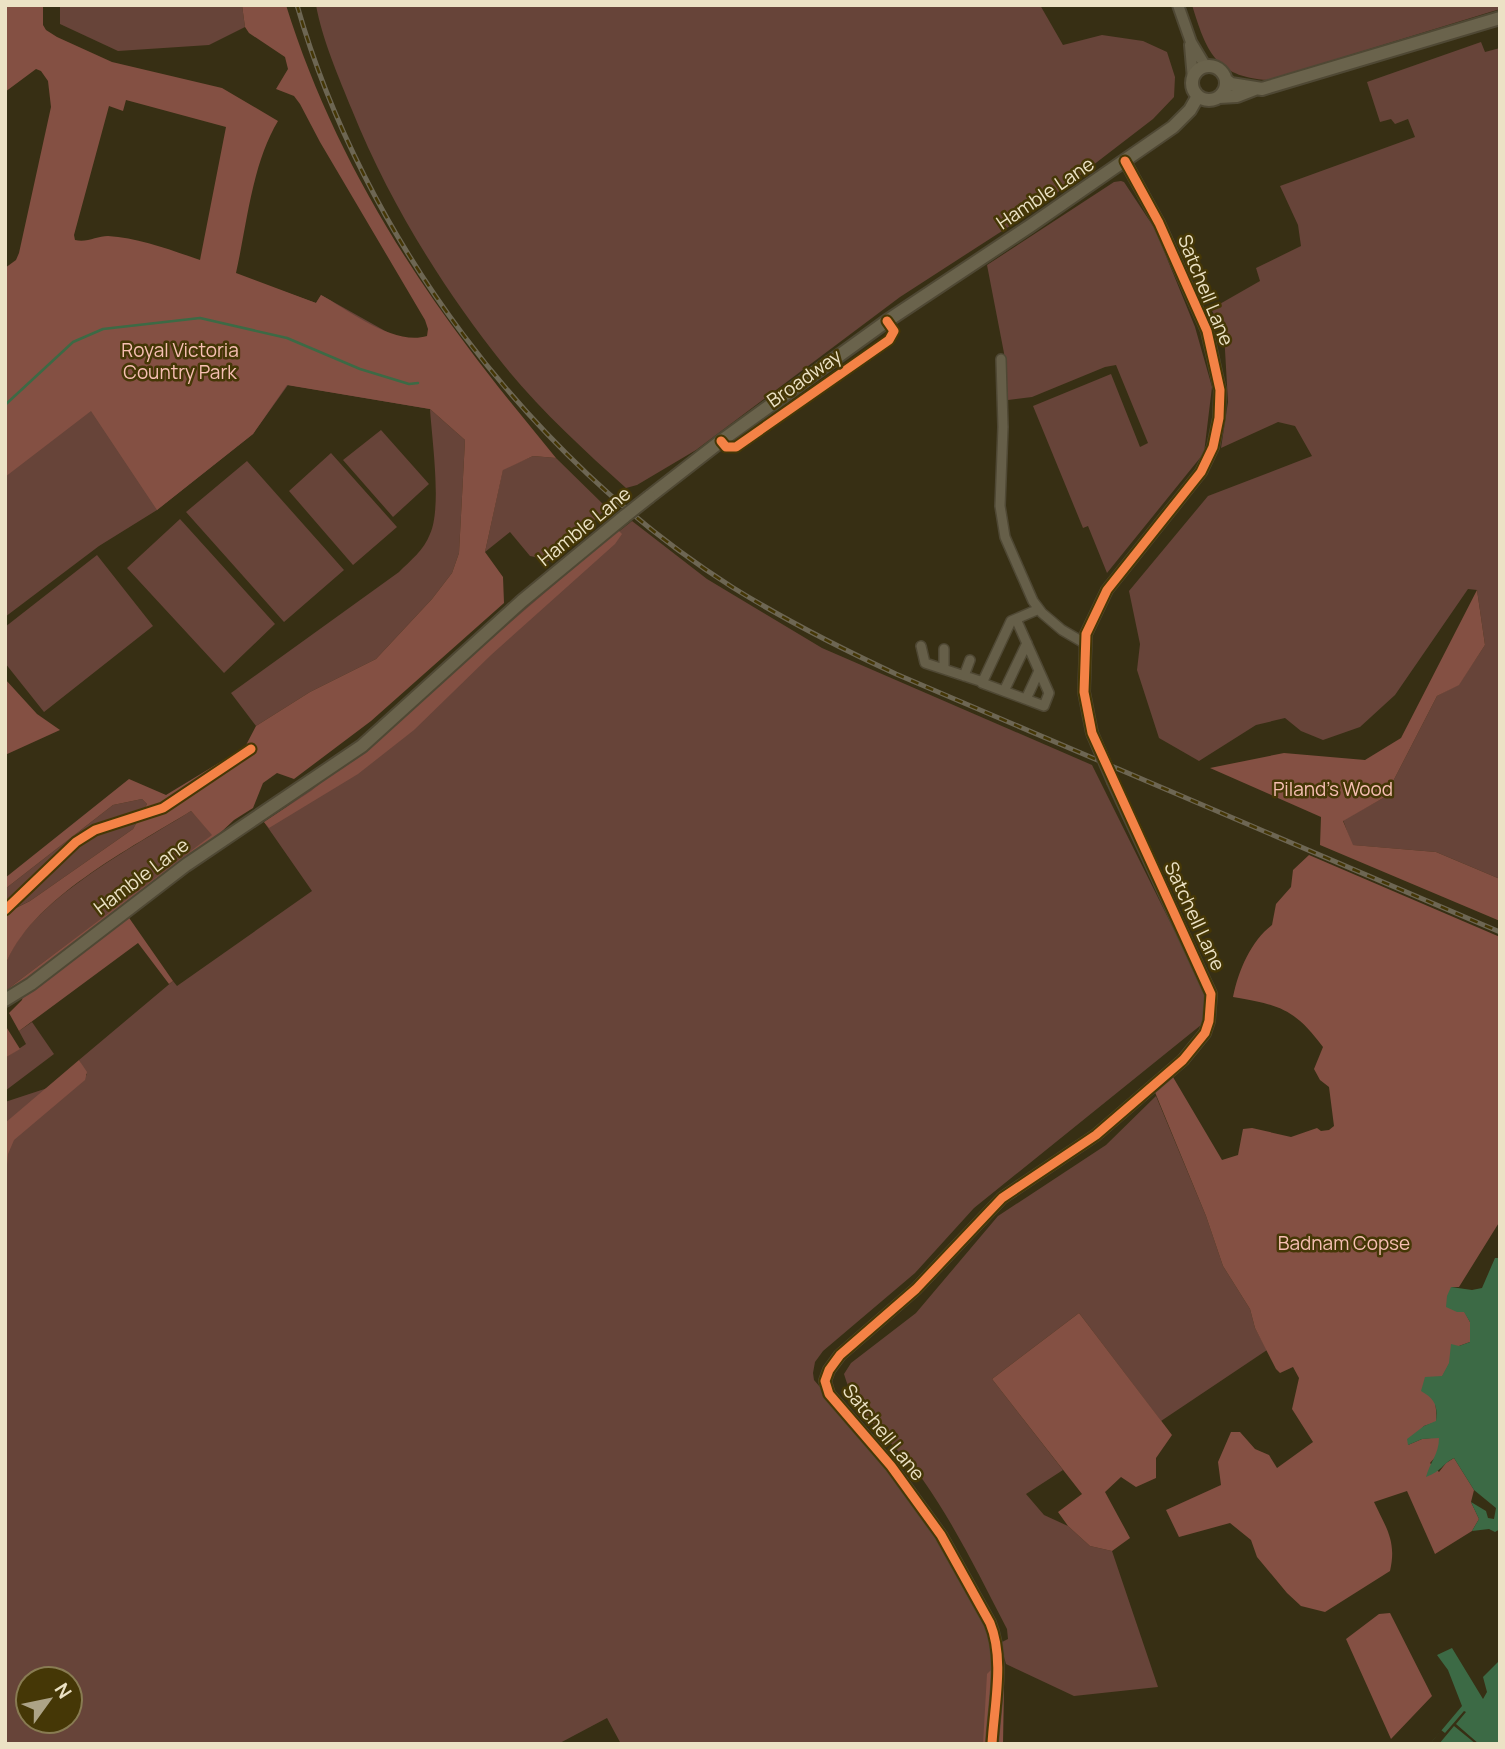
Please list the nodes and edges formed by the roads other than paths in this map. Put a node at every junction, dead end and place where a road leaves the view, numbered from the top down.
1 (1178, 5) edge
2 (1500, 18) edge
3 (1191, 42) junction
4 (1206, 67) junction
5 (1193, 79) junction
6 (1226, 80) junction
7 (1255, 89) junction
8 (1198, 96) junction
9 (1219, 97) junction
10 (1125, 161) junction
11 (1001, 359) dead end
12 (1039, 609) junction
13 (1016, 619) junction
14 (1027, 643) junction
15 (1086, 644) junction
16 (921, 646) dead end
17 (944, 649) dead end
18 (970, 660) dead end
19 (944, 669) junction
20 (1039, 671) junction
21 (964, 676) junction
22 (983, 682) junction
23 (1004, 691) junction
24 (1026, 699) junction
25 (5, 1000) edge
26 (992, 1744) edge

1 - 3 street
2 - 7 main road
3 - 4 street
3 - 5 street
4 - 5 main road
4 - 6 main road
5 - 8 main road
6 - 7 main road
6 - 9 main road
7 - 9 main road
8 - 9 main road
8 - 10 main road, Hamble Lane
10 - 15 street, Satchell Lane
10 - 25 main road, Hamble Lane, bridge
11 - 12 street
12 - 13 street
12 - 15 street
13 - 14 street
13 - 22 street
14 - 20 street
14 - 23 street
15 - 26 street, Satchell Lane, bridge
16 - 19 street
17 - 19 street
18 - 21 street
19 - 21 street
20 - 24 street
20 - 24 street
21 - 22 street
22 - 23 street
23 - 24 street

